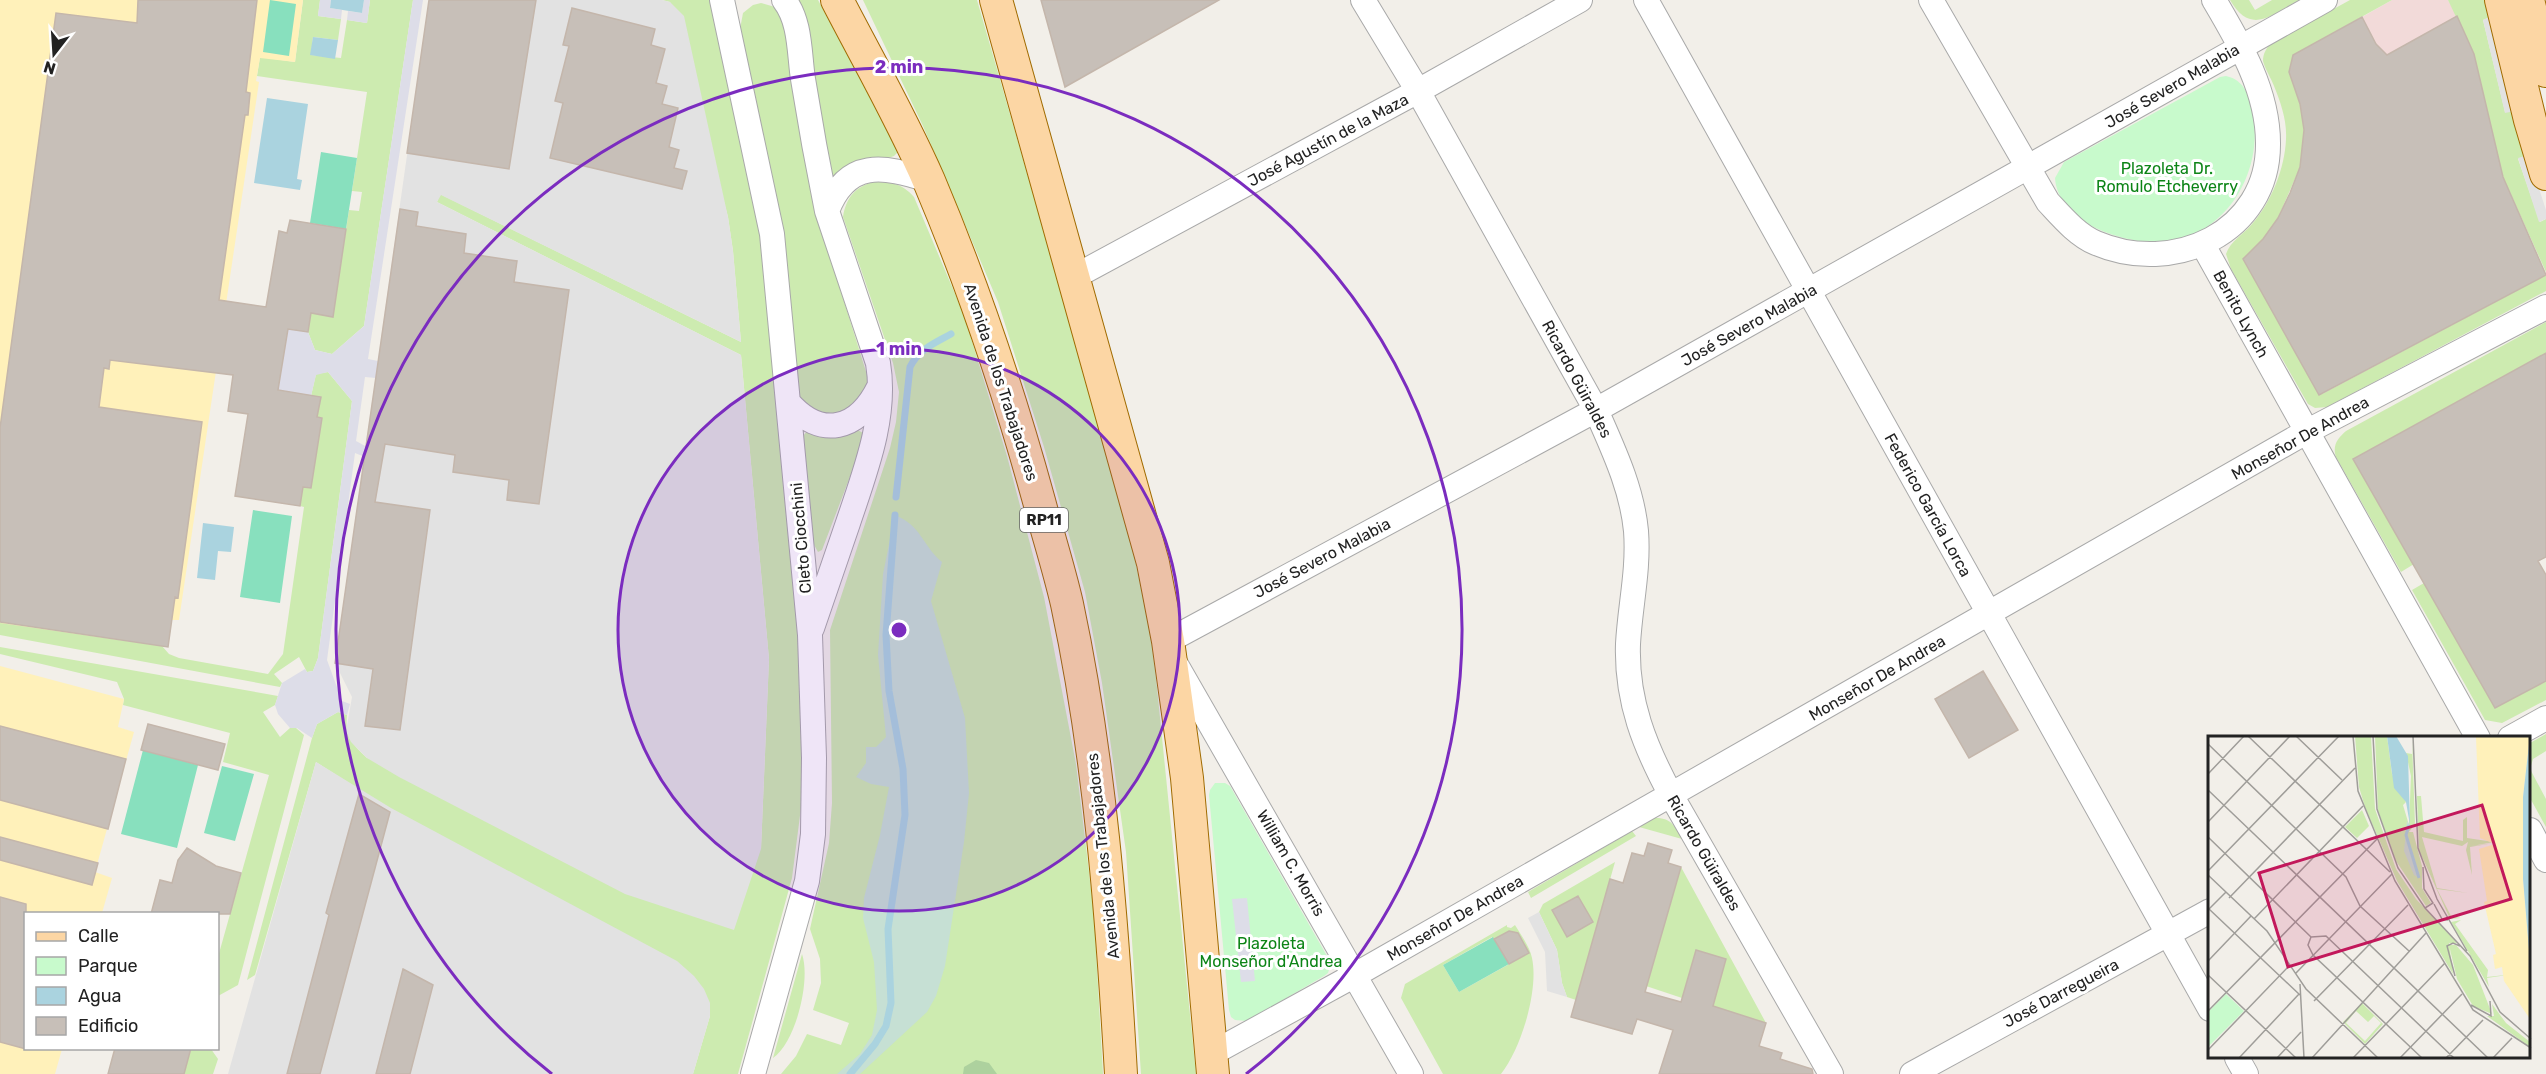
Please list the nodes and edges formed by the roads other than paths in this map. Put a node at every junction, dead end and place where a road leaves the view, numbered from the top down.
1 (722, 0) edge
2 (784, 0) edge
3 (837, 0) edge
4 (996, 0) edge
5 (1364, 0) edge
6 (1580, 0) edge
7 (1646, 0) edge
8 (1931, 0) edge
9 (2214, 0) edge
10 (2325, 0) edge
11 (2501, 0) edge
12 (2535, 7) edge
13 (2241, 46) junction
14 (2546, 71) edge
15 (1418, 91) junction
16 (2029, 168) junction
17 (2546, 174) edge
18 (928, 180) junction
19 (827, 211) junction
20 (2203, 245) junction
21 (1074, 277) junction
22 (1809, 291) junction
23 (2546, 306) edge
24 (881, 382) junction
25 (788, 402) junction
26 (1596, 410) junction
27 (2306, 432) junction
28 (1989, 614) junction
29 (810, 635) junction
30 (1169, 647) junction
31 (2546, 718) edge
32 (2477, 736) edge
33 (2514, 736) edge
34 (1671, 795) junction
35 (2531, 834) edge
36 (2546, 860) edge
37 (2208, 912) edge
38 (2169, 935) junction
39 (1355, 975) junction
40 (2208, 1005) edge
41 (2238, 1059) edge
42 (1212, 1064) edge
43 (753, 1074) edge
44 (1121, 1074) edge
45 (1411, 1074) edge
46 (1831, 1074) edge
47 (1912, 1074) edge
48 (2246, 1074) edge

1 - 25 street, Cleto Ciocchini
2 - 19 street
3 - 18 main road, Avenida de los Trabajadores / RP11
4 - 21 main road
5 - 15 street, Ricardo Güiraldes
6 - 15 street, José Agustín de la Maza
7 - 22 street, Federico García Lorca
8 - 16 street
9 - 13 street
10 - 13 street, José Severo Malabia
11 - 17 main road
12 - 14 main road
13 - 16 street, José Severo Malabia
13 - 20 street
15 - 21 street, José Agustín de la Maza
15 - 26 street, Ricardo Güiraldes
16 - 20 street
16 - 22 street, José Severo Malabia
18 - 19 street
18 - 44 main road, Avenida de los Trabajadores / RP11
19 - 24 street
20 - 27 street, Benito Lynch
21 - 30 main road
22 - 26 street, José Severo Malabia
22 - 28 street, Federico García Lorca
23 - 27 street, Monseñor De Andrea
24 - 25 street
24 - 29 street
25 - 29 street, Cleto Ciocchini
26 - 30 street, José Severo Malabia
26 - 34 street, Ricardo Güiraldes
27 - 28 street, Monseñor De Andrea
27 - 32 street, Benito Lynch
28 - 34 street, Monseñor De Andrea
28 - 38 street, Federico García Lorca
29 - 43 street, Cleto Ciocchini
30 - 39 street, William C. Morris
30 - 42 main road
31 - 33 street
34 - 39 street, Monseñor De Andrea
34 - 46 street, Ricardo Güiraldes
35 - 36 street
37 - 38 street, José Darregueira
38 - 40 street, Federico García Lorca
38 - 47 street, José Darregueira
39 - 42 street, Monseñor De Andrea
39 - 45 street, William C. Morris
41 - 48 street

